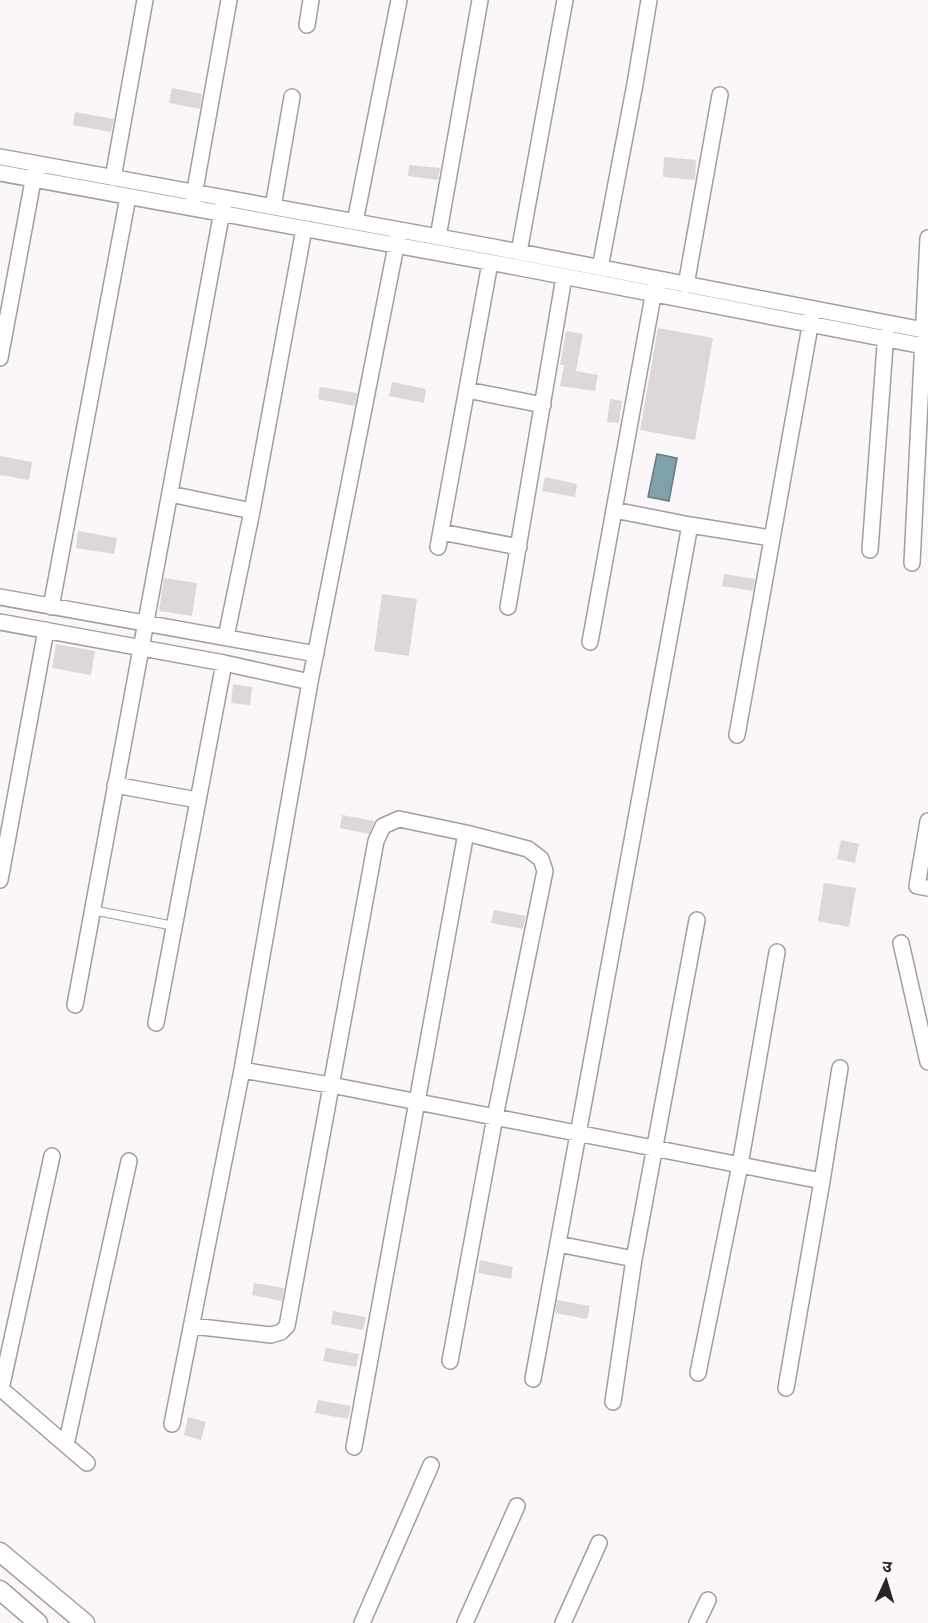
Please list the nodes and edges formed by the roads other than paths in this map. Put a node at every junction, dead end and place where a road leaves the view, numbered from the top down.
1 (145, 0) edge
2 (229, 0) edge
3 (311, 0) edge
4 (399, 0) edge
5 (480, 0) edge
6 (565, 0) edge
7 (649, 0) edge
8 (307, 25) dead end
9 (720, 95) dead end
10 (292, 97) dead end
11 (0, 157) edge
12 (35, 172) junction
13 (0, 173) edge
14 (113, 178) junction
15 (128, 197) junction
16 (193, 200) junction
17 (223, 206) junction
18 (273, 207) junction
19 (355, 222) junction
20 (304, 229) junction
21 (438, 237) junction
22 (397, 238) junction
23 (928, 238) edge
24 (519, 252) junction
25 (490, 263) junction
26 (600, 268) junction
27 (564, 277) junction
28 (686, 285) junction
29 (655, 287) junction
30 (813, 309) junction
31 (887, 323) junction
32 (810, 324) junction
33 (926, 339) edge
34 (884, 340) junction
35 (0, 358) edge
36 (467, 390) junction
37 (543, 405) junction
38 (170, 494) junction
39 (614, 510) junction
40 (252, 511) junction
41 (690, 525) junction
42 (771, 538) junction
43 (519, 547) junction
44 (870, 550) dead end
45 (912, 563) dead end
46 (0, 597) edge
47 (51, 607) junction
48 (508, 607) dead end
49 (0, 622) edge
50 (146, 625) junction
51 (46, 630) junction
52 (226, 637) junction
53 (590, 642) dead end
54 (140, 649) junction
55 (316, 654) junction
56 (224, 663) junction
57 (310, 682) junction
58 (737, 735) dead end
59 (115, 785) junction
60 (197, 800) junction
61 (928, 821) edge
62 (466, 833) junction
63 (0, 880) edge
64 (928, 888) edge
65 (92, 910) junction
66 (697, 920) dead end
67 (174, 926) junction
68 (901, 943) dead end
69 (777, 952) dead end
70 (75, 1005) dead end
71 (156, 1023) dead end
72 (928, 1062) edge
73 (840, 1068) dead end
74 (242, 1070) junction
75 (331, 1085) junction
76 (417, 1102) junction
77 (495, 1118) junction
78 (579, 1134) junction
79 (656, 1149) junction
80 (52, 1156) dead end
81 (129, 1161) dead end
82 (740, 1166) junction
83 (822, 1181) junction
84 (558, 1244) junction
85 (634, 1259) junction
86 (192, 1326) junction
87 (450, 1361) dead end
88 (698, 1373) dead end
89 (533, 1379) dead end
90 (786, 1388) dead end
91 (0, 1389) edge
92 (613, 1402) dead end
93 (172, 1424) dead end
94 (66, 1445) junction
95 (354, 1447) dead end
96 (87, 1464) dead end
97 (431, 1465) dead end
98 (517, 1506) dead end
99 (599, 1543) dead end
100 (0, 1552) edge
101 (0, 1590) edge
102 (708, 1600) dead end
103 (38, 1623) edge
104 (85, 1623) edge
105 (362, 1623) edge
106 (465, 1623) edge
107 (563, 1623) edge
108 (697, 1623) edge

1 - 14 street
2 - 16 street
3 - 8 street
4 - 19 street
5 - 21 street
6 - 24 street
7 - 26 street
9 - 28 street
10 - 18 street
11 - 12 street
12 - 13 street
12 - 14 street
12 - 15 street
12 - 35 street
14 - 16 street
15 - 16 street
15 - 47 street
16 - 17 street
17 - 18 street
17 - 20 street
17 - 38 street
18 - 19 street
19 - 22 street
20 - 22 street
20 - 40 street
21 - 22 street
21 - 24 street
22 - 25 street
22 - 55 street
23 - 33 street
24 - 26 street
25 - 27 street
25 - 36 street
26 - 29 street
27 - 29 street
27 - 37 street
28 - 29 street
28 - 30 street
29 - 32 street
29 - 39 street
30 - 31 street
30 - 32 street
31 - 33 street
31 - 34 street
32 - 34 street
32 - 42 street
33 - 34 street
33 - 45 street
34 - 44 street
36 - 37 street
36 - 43 street
37 - 43 street
38 - 40 street
38 - 50 street
39 - 41 street
39 - 53 street
40 - 52 street
41 - 42 street
41 - 78 street
42 - 58 street
43 - 48 street
46 - 47 street
47 - 50 street
49 - 51 street
50 - 52 street
50 - 54 street
51 - 54 street
51 - 63 street
52 - 55 street
54 - 56 street
54 - 59 street
55 - 57 street
56 - 57 street
56 - 60 street
57 - 74 street
59 - 60 street
59 - 65 street
60 - 67 street
61 - 64 street
62 - 75 street
62 - 76 street
62 - 77 street
65 - 67 lane
65 - 70 street
66 - 79 street
67 - 71 street
68 - 72 street
69 - 82 street
73 - 83 street
74 - 75 street
74 - 86 street
75 - 76 street
75 - 86 street
76 - 77 street
76 - 95 street
77 - 78 street
77 - 87 street
78 - 79 street
78 - 84 street
79 - 82 street
79 - 85 street
80 - 91 street
81 - 94 street
82 - 83 street
82 - 88 street
83 - 90 street
84 - 85 street
84 - 89 street
85 - 92 street
86 - 93 street
91 - 94 street
94 - 96 street
97 - 105 street
98 - 106 street
99 - 107 street
100 - 104 street
101 - 103 street
102 - 108 street

